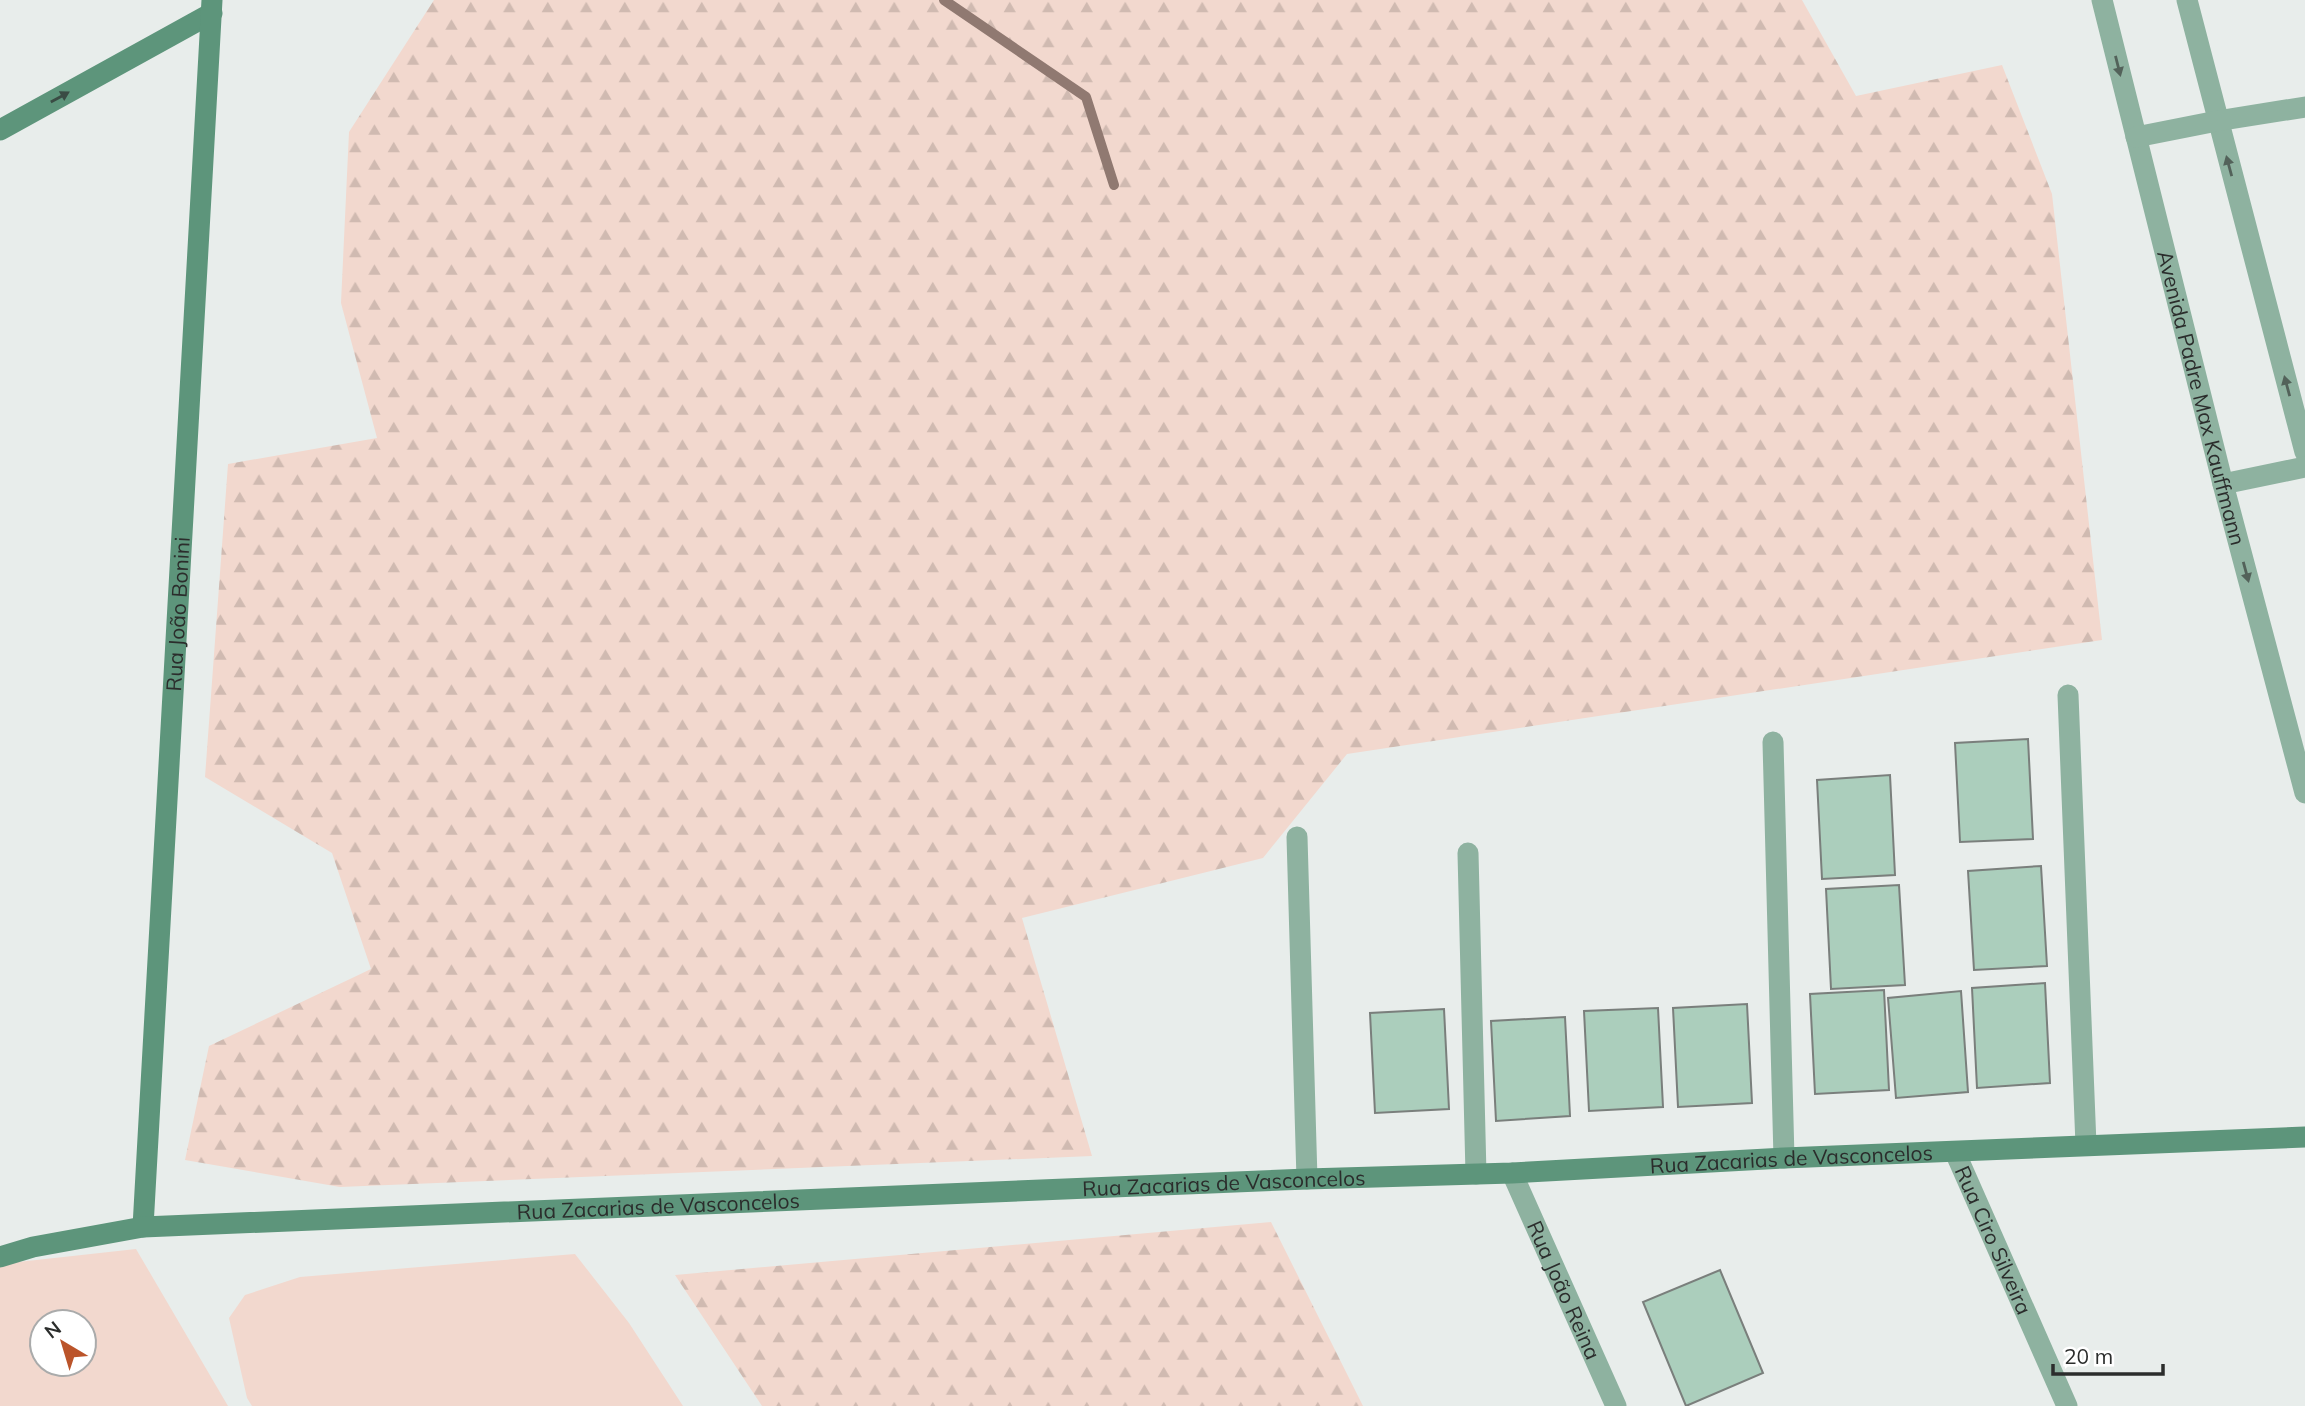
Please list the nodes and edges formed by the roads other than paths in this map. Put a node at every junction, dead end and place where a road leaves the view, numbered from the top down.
1 (2102, 0) edge
2 (2187, 0) edge
3 (212, 6) edge
4 (2305, 107) edge
5 (2217, 121) junction
6 (0, 130) edge
7 (2136, 137) junction
8 (2305, 452) edge
9 (2305, 467) edge
10 (2223, 484) junction
11 (2068, 695) dead end
12 (1773, 742) dead end
13 (2300, 755) edge
14 (2305, 793) edge
15 (1297, 837) dead end
16 (1468, 853) dead end
17 (2305, 1137) edge
18 (2085, 1145) junction
19 (1955, 1152) junction
20 (1784, 1158) junction
21 (1512, 1173) junction
22 (1476, 1174) junction
23 (1307, 1179) junction
24 (143, 1227) junction
25 (0, 1257) edge
26 (1616, 1406) edge
27 (2067, 1406) edge

1 -> 7 street, Avenida Padre Max Kauffmann
2 - 5 street
6 -> 3 street
3 - 24 street, Rua João Bonini
4 - 5 street
5 - 7 street
8 -> 5 street
7 - 10 street, Avenida Padre Max Kauffmann
9 - 10 street
10 -> 13 street, Avenida Padre Max Kauffmann
11 - 18 street
12 - 20 street
13 - 14 street, Avenida Padre Max Kauffmann
15 - 23 street
16 - 22 street
17 - 18 street, Rua Zacarias de Vasconcelos
18 - 19 street, Rua Zacarias de Vasconcelos
19 - 20 street, Rua Zacarias de Vasconcelos
19 - 27 street, Rua Ciro Silveira
20 - 21 street, Rua Zacarias de Vasconcelos
21 - 22 street, Rua Zacarias de Vasconcelos
21 - 26 street, Rua João Reina
22 - 23 street, Rua Zacarias de Vasconcelos
23 - 24 street, Rua Zacarias de Vasconcelos
24 - 25 street, Rua Zacarias de Vasconcelos

